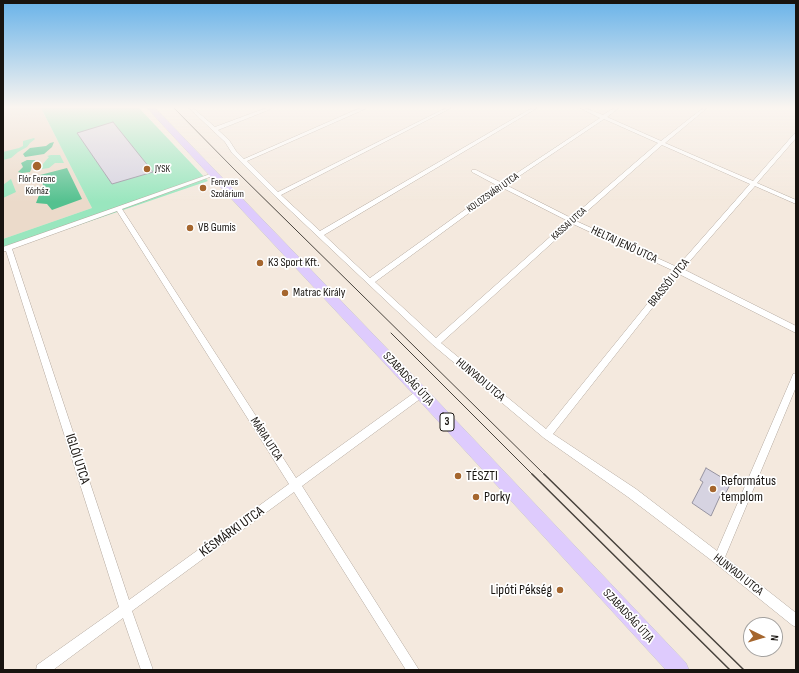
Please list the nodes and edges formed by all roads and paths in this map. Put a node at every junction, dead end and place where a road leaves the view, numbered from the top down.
1 (181, 139) edge
2 (223, 139) edge
3 (292, 139) edge
4 (387, 139) edge
5 (481, 139) edge
6 (570, 139) edge
7 (654, 139) edge
8 (666, 139) edge
9 (792, 139) edge
10 (662, 143) junction
11 (243, 161) junction
12 (474, 171) dead end
13 (215, 174) junction
14 (754, 184) junction
15 (503, 185) junction
16 (278, 195) junction
17 (796, 202) edge
18 (119, 209) junction
19 (572, 221) junction
20 (320, 234) junction
21 (6, 248) edge
22 (678, 270) junction
23 (371, 281) junction
24 (796, 330) edge
25 (436, 343) junction
26 (796, 377) edge
27 (421, 393) junction
28 (547, 435) junction
29 (296, 485) junction
30 (719, 560) junction
31 (126, 610) junction
32 (796, 621) edge
33 (42, 670) edge
34 (147, 670) edge
35 (414, 670) edge
36 (679, 670) edge

1 - 13 main road, SZABADSÁG ÚTJA / 3
2 - 11 street, HUNYADI UTCA
3 - 11 street
4 - 16 street
5 - 20 street
6 - 15 street, KOLOZSVÁRI UTCA
7 - 10 street
8 - 10 street, KASSAI UTCA
9 - 14 street, BRASSÓI UTCA
10 - 14 street
10 - 19 street, KASSAI UTCA
11 - 16 street, HUNYADI UTCA
12 - 15 street, HELTAI JENŐ UTCA
13 - 18 street
13 - 27 main road, SZABADSÁG ÚTJA / 3
14 - 17 street
14 - 22 street, BRASSÓI UTCA
15 - 19 street, HELTAI JENŐ UTCA
15 - 23 street, KOLOZSVÁRI UTCA
16 - 20 street, HUNYADI UTCA
18 - 21 street
18 - 29 street, MÁRIA UTCA
19 - 22 street, HELTAI JENŐ UTCA
19 - 25 street, KASSAI UTCA
20 - 23 street, HUNYADI UTCA
21 - 31 street, IGLÓI UTCA
22 - 24 street, HELTAI JENŐ UTCA
22 - 28 street, BRASSÓI UTCA
23 - 25 street, HUNYADI UTCA
25 - 28 street, HUNYADI UTCA
26 - 30 street
27 - 29 street, KÉSMÁRKI UTCA
27 - 36 main road, SZABADSÁG ÚTJA / 3
28 - 30 street, HUNYADI UTCA
29 - 31 street, KÉSMÁRKI UTCA
29 - 35 street, MÁRIA UTCA
30 - 32 street, HUNYADI UTCA
31 - 33 street, KÉSMÁRKI UTCA
31 - 34 street, IGLÓI UTCA

